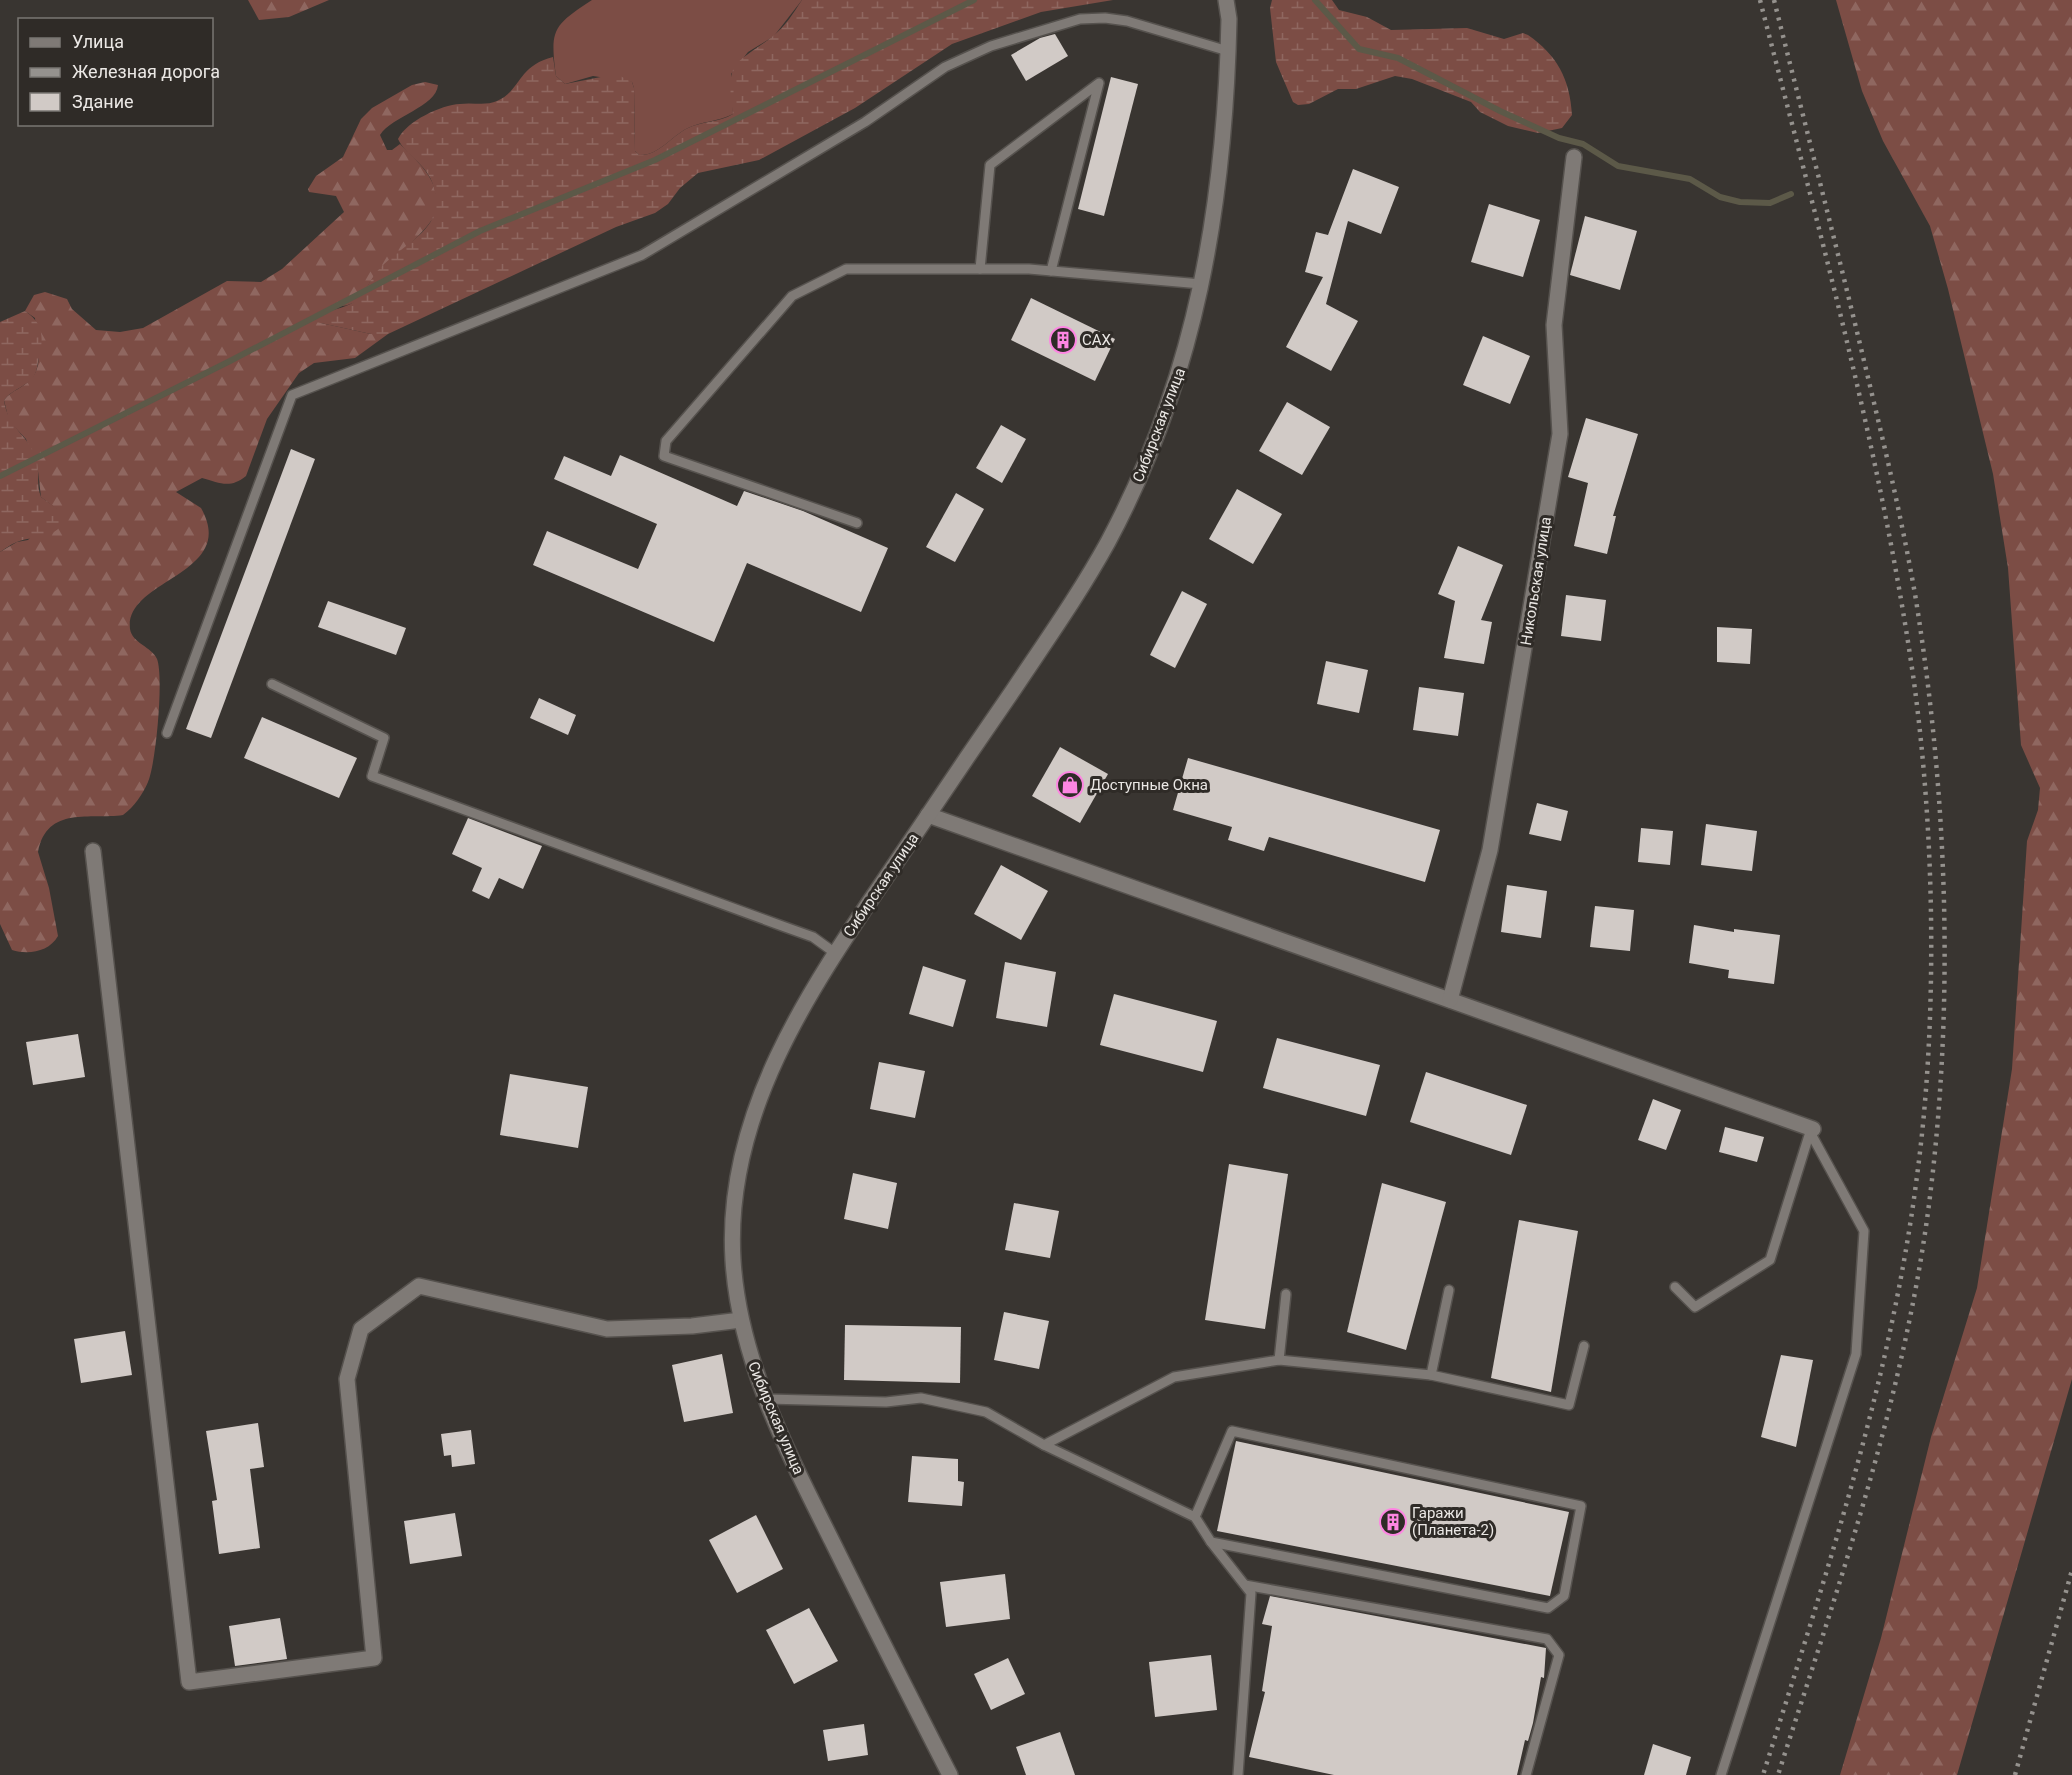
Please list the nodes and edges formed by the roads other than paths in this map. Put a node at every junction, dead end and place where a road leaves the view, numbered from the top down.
1 (1226, 0) edge
2 (1228, 51) junction
3 (1574, 157) dead end
4 (980, 269) junction
5 (1051, 271) junction
6 (1202, 284) junction
7 (857, 523) dead end
8 (272, 684) dead end
9 (167, 733) dead end
10 (928, 815) junction
11 (93, 851) dead end
12 (835, 953) junction
13 (1450, 1000) junction
14 (1812, 1131) junction
15 (1675, 1287) dead end
16 (1449, 1290) dead end
17 (1286, 1294) dead end
18 (741, 1320) junction
19 (1584, 1346) dead end
20 (1280, 1360) junction
21 (1431, 1374) junction
22 (767, 1399) junction
23 (1044, 1446) junction
24 (1195, 1517) junction
25 (1211, 1542) junction
26 (1245, 1585) junction
27 (950, 1775) edge
28 (1238, 1775) edge
29 (1526, 1775) edge
30 (1721, 1775) edge

1 - 2 street, Сибирская улица
2 - 6 street, Сибирская улица
2 - 9 lane
3 - 13 street, Никольская улица
4 - 5 lane
4 - 5 lane
4 - 7 lane
5 - 6 lane
6 - 10 street, Сибирская улица
8 - 12 lane
10 - 12 street, Сибирская улица
10 - 13 street
11 - 18 street
12 - 18 street, Сибирская улица
13 - 14 street
14 - 15 lane
14 - 30 lane
16 - 21 lane
17 - 20 lane
18 - 22 street, Сибирская улица
19 - 21 lane
20 - 21 lane
20 - 23 lane
22 - 23 lane
22 - 27 street, Сибирская улица
23 - 24 lane
24 - 25 lane
24 - 25 lane
25 - 26 lane
26 - 28 lane
26 - 29 lane

